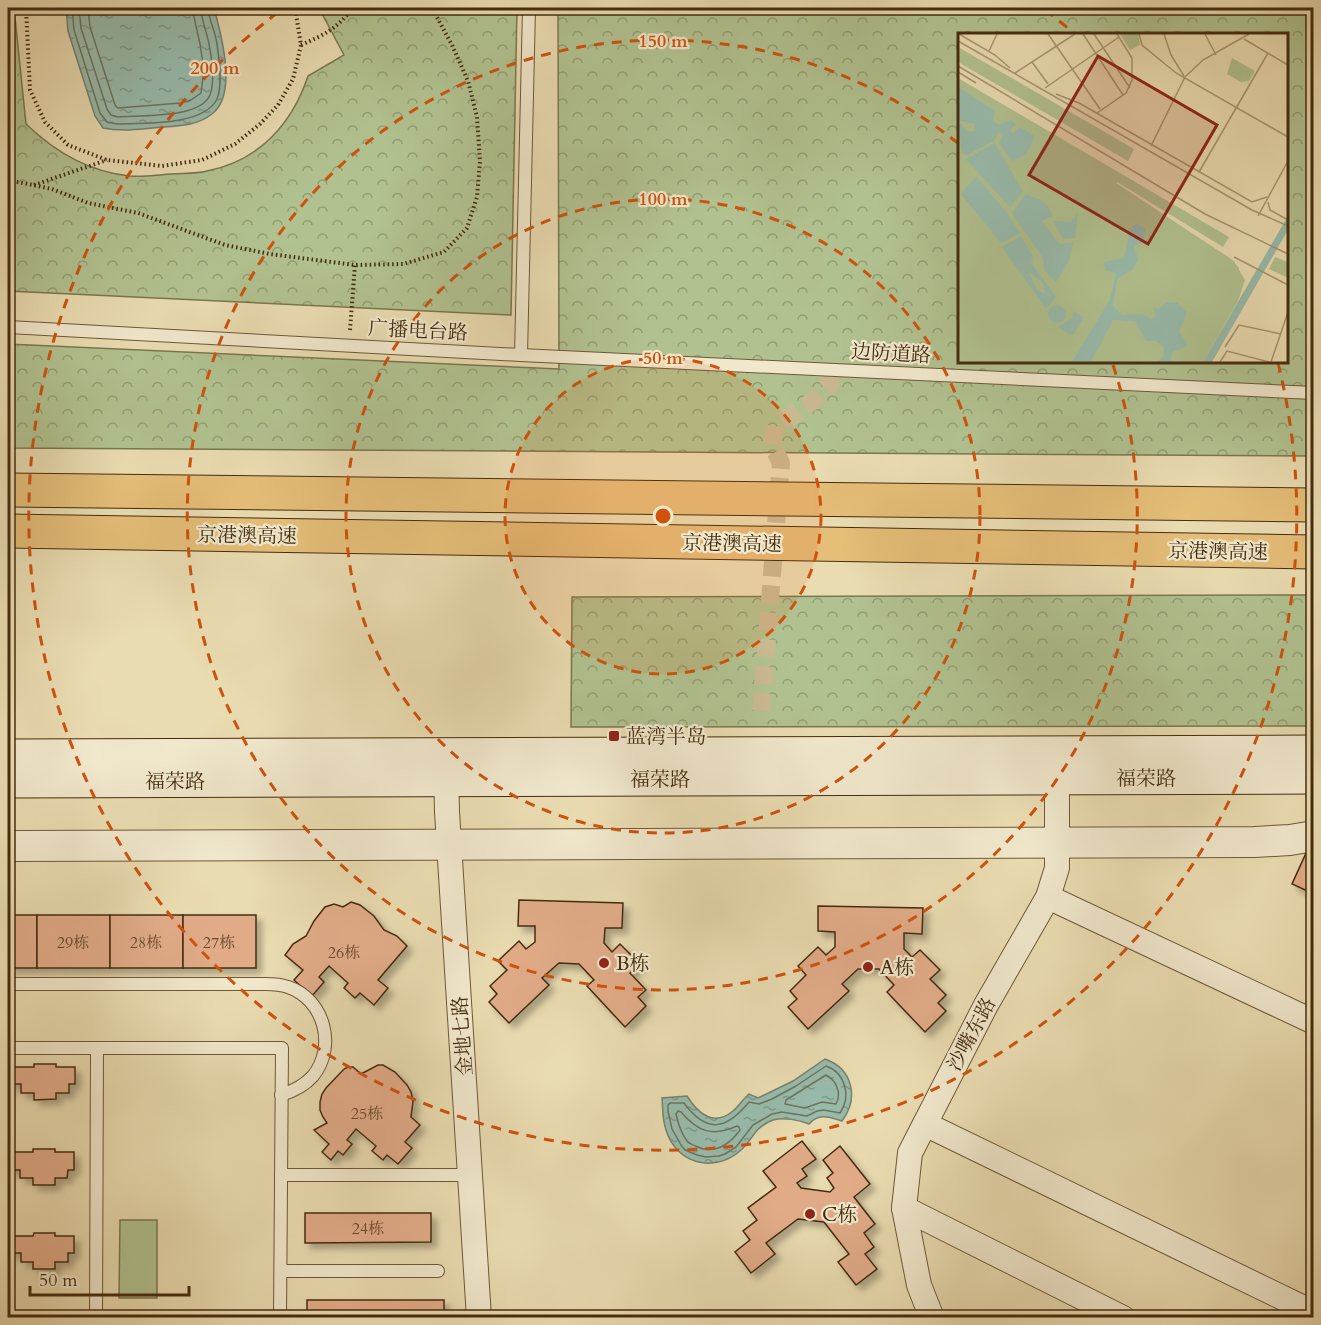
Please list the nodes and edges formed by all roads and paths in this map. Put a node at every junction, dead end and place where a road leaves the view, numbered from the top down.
1 (26, 8) edge
2 (295, 8) edge
3 (353, 8) edge
4 (432, 8) edge
5 (529, 8) edge
6 (301, 45) junction
7 (107, 160) junction
8 (8, 180) edge
9 (34, 185) junction
10 (355, 265) junction
11 (8, 327) edge
12 (349, 346) junction
13 (521, 355) junction
14 (827, 370) joint
15 (1314, 393) edge
16 (8, 490) edge
17 (1314, 506) edge
18 (8, 531) edge
19 (1314, 552) edge
20 (1314, 752) edge
21 (8, 756) edge
22 (1057, 766) junction
23 (446, 767) junction
24 (1314, 777) edge
25 (8, 781) edge
26 (1314, 836) edge
27 (1057, 843) junction
28 (450, 844) junction
29 (8, 846) edge
30 (1048, 897) junction
31 (8, 984) edge
32 (1314, 1022) edge
33 (8, 1048) edge
34 (97, 1048) junction
35 (281, 1095) junction
36 (925, 1124) junction
37 (470, 1174) junction
38 (281, 1175) junction
39 (904, 1208) junction
40 (281, 1271) junction
41 (438, 1271) dead end
42 (1314, 1313) edge
43 (96, 1317) edge
44 (280, 1317) edge
45 (479, 1317) edge
46 (932, 1317) edge
47 (1123, 1317) edge

1 - 7 path
2 - 6 path
3 - 6 path
4 - 10 path
5 - 13 lane
6 - 7 path
7 - 9 path
8 - 9 path
9 - 10 path
10 - 12 path
11 - 12 lane, 广播电台路
12 - 13 lane, 广播电台路
13 - 14 lane, 广播电台路
14 - 15 lane, 边防道路
16 - 17 highway
18 - 19 highway, 京港澳高速
20 - 22 main road, 福荣路
21 - 23 main road, 福荣路
22 - 23 main road, 福荣路
22 - 24 main road, 福荣路
22 - 27 street, 沙嘴东路
23 - 25 main road, 福荣路
23 - 28 street, 金地七路
26 - 27 street
27 - 28 street
27 - 30 street, 沙嘴东路
28 - 29 street
28 - 37 street, 金地七路
30 - 32 street
30 - 36 street, 沙嘴东路
31 - 35 lane
33 - 34 lane
34 - 35 lane
34 - 43 lane
35 - 38 lane
36 - 39 street, 沙嘴东路
36 - 42 street
37 - 38 lane
37 - 45 street, 金地七路
38 - 40 lane
39 - 46 street, 沙嘴东路
39 - 47 street
40 - 41 lane
40 - 44 lane

